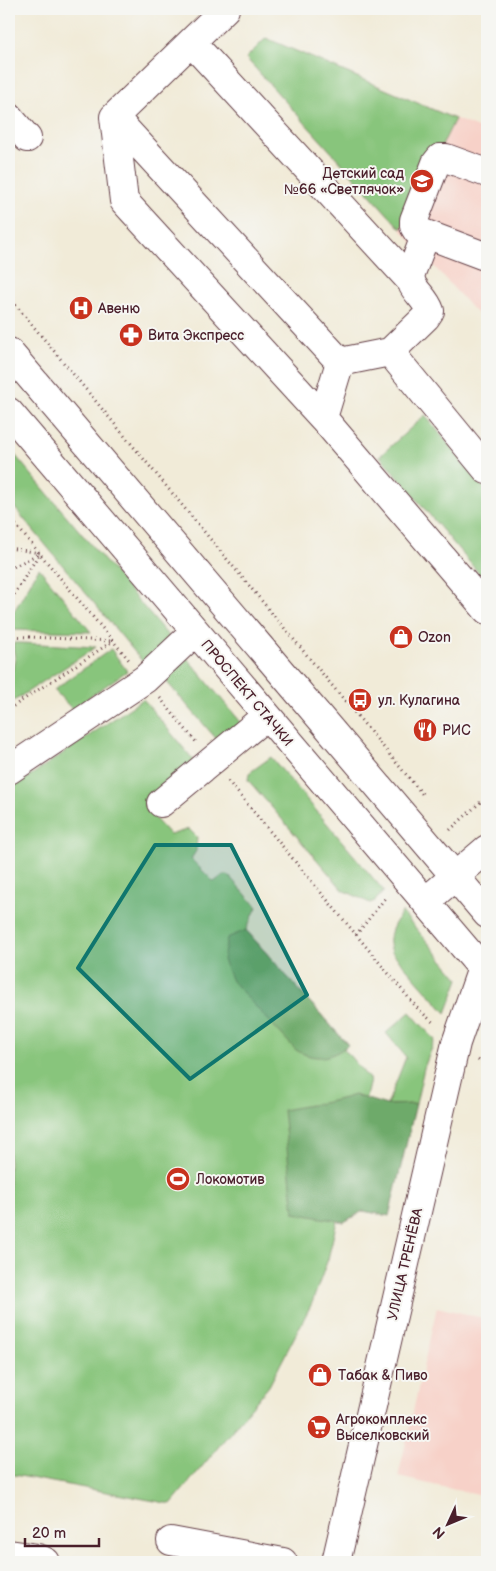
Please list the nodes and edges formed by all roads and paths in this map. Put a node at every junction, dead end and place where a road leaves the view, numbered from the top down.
1 (225, 9) edge
2 (191, 42) junction
3 (9, 117) edge
4 (114, 117) junction
5 (27, 138) dead end
6 (487, 173) edge
7 (426, 234) junction
8 (487, 257) edge
9 (410, 280) junction
10 (9, 297) edge
11 (9, 352) edge
12 (390, 352) junction
13 (340, 362) junction
14 (9, 412) edge
15 (323, 418) junction
16 (487, 470) edge
17 (9, 516) edge
18 (9, 548) edge
19 (40, 553) junction
20 (9, 569) edge
21 (9, 603) edge
22 (487, 610) edge
23 (195, 632) junction
24 (9, 636) edge
25 (113, 640) junction
26 (145, 679) junction
27 (9, 709) edge
28 (266, 716) junction
29 (211, 761) junction
30 (9, 770) edge
31 (487, 796) edge
32 (426, 798) dead end
33 (161, 803) dead end
34 (451, 828) junction
35 (431, 848) junction
36 (482, 854) edge
37 (456, 876) junction
38 (426, 902) junction
39 (487, 914) edge
40 (485, 971) edge
41 (456, 1043) junction
42 (487, 1067) edge
43 (171, 1542) dead end
44 (9, 1554) edge
45 (46, 1562) edge
46 (283, 1562) edge
47 (336, 1562) edge

1 - 2 main road
2 - 4 main road
2 - 9 main road
3 - 5 main road
4 - 13 main road
4 - 15 main road
6 - 7 main road
7 - 8 main road
7 - 9 main road
9 - 12 main road
10 - 32 path
11 - 35 main road
12 - 13 main road
12 - 16 main road
13 - 15 main road
14 - 23 main road, ПРОСПЕКТ СТАЧКИ
15 - 22 main road
17 - 19 path
18 - 19 path
19 - 20 path
19 - 21 path
19 - 25 path
23 - 26 main road
23 - 28 main road, ПРОСПЕКТ СТАЧКИ
24 - 25 path
25 - 26 path
25 - 27 path
26 - 29 path
26 - 30 main road
28 - 29 main road
28 - 38 main road, ПРОСПЕКТ СТАЧКИ
29 - 33 main road
29 - 41 path
31 - 34 path
34 - 35 path
34 - 36 path
35 - 37 main road
36 - 37 main road
37 - 38 main road
37 - 39 main road
38 - 40 main road, ПРОСПЕКТ СТАЧКИ
40 - 41 main road, УЛИЦА ТРЕНЁВА
41 - 42 path
41 - 47 main road, УЛИЦА ТРЕНЁВА
43 - 46 main road
44 - 45 main road

